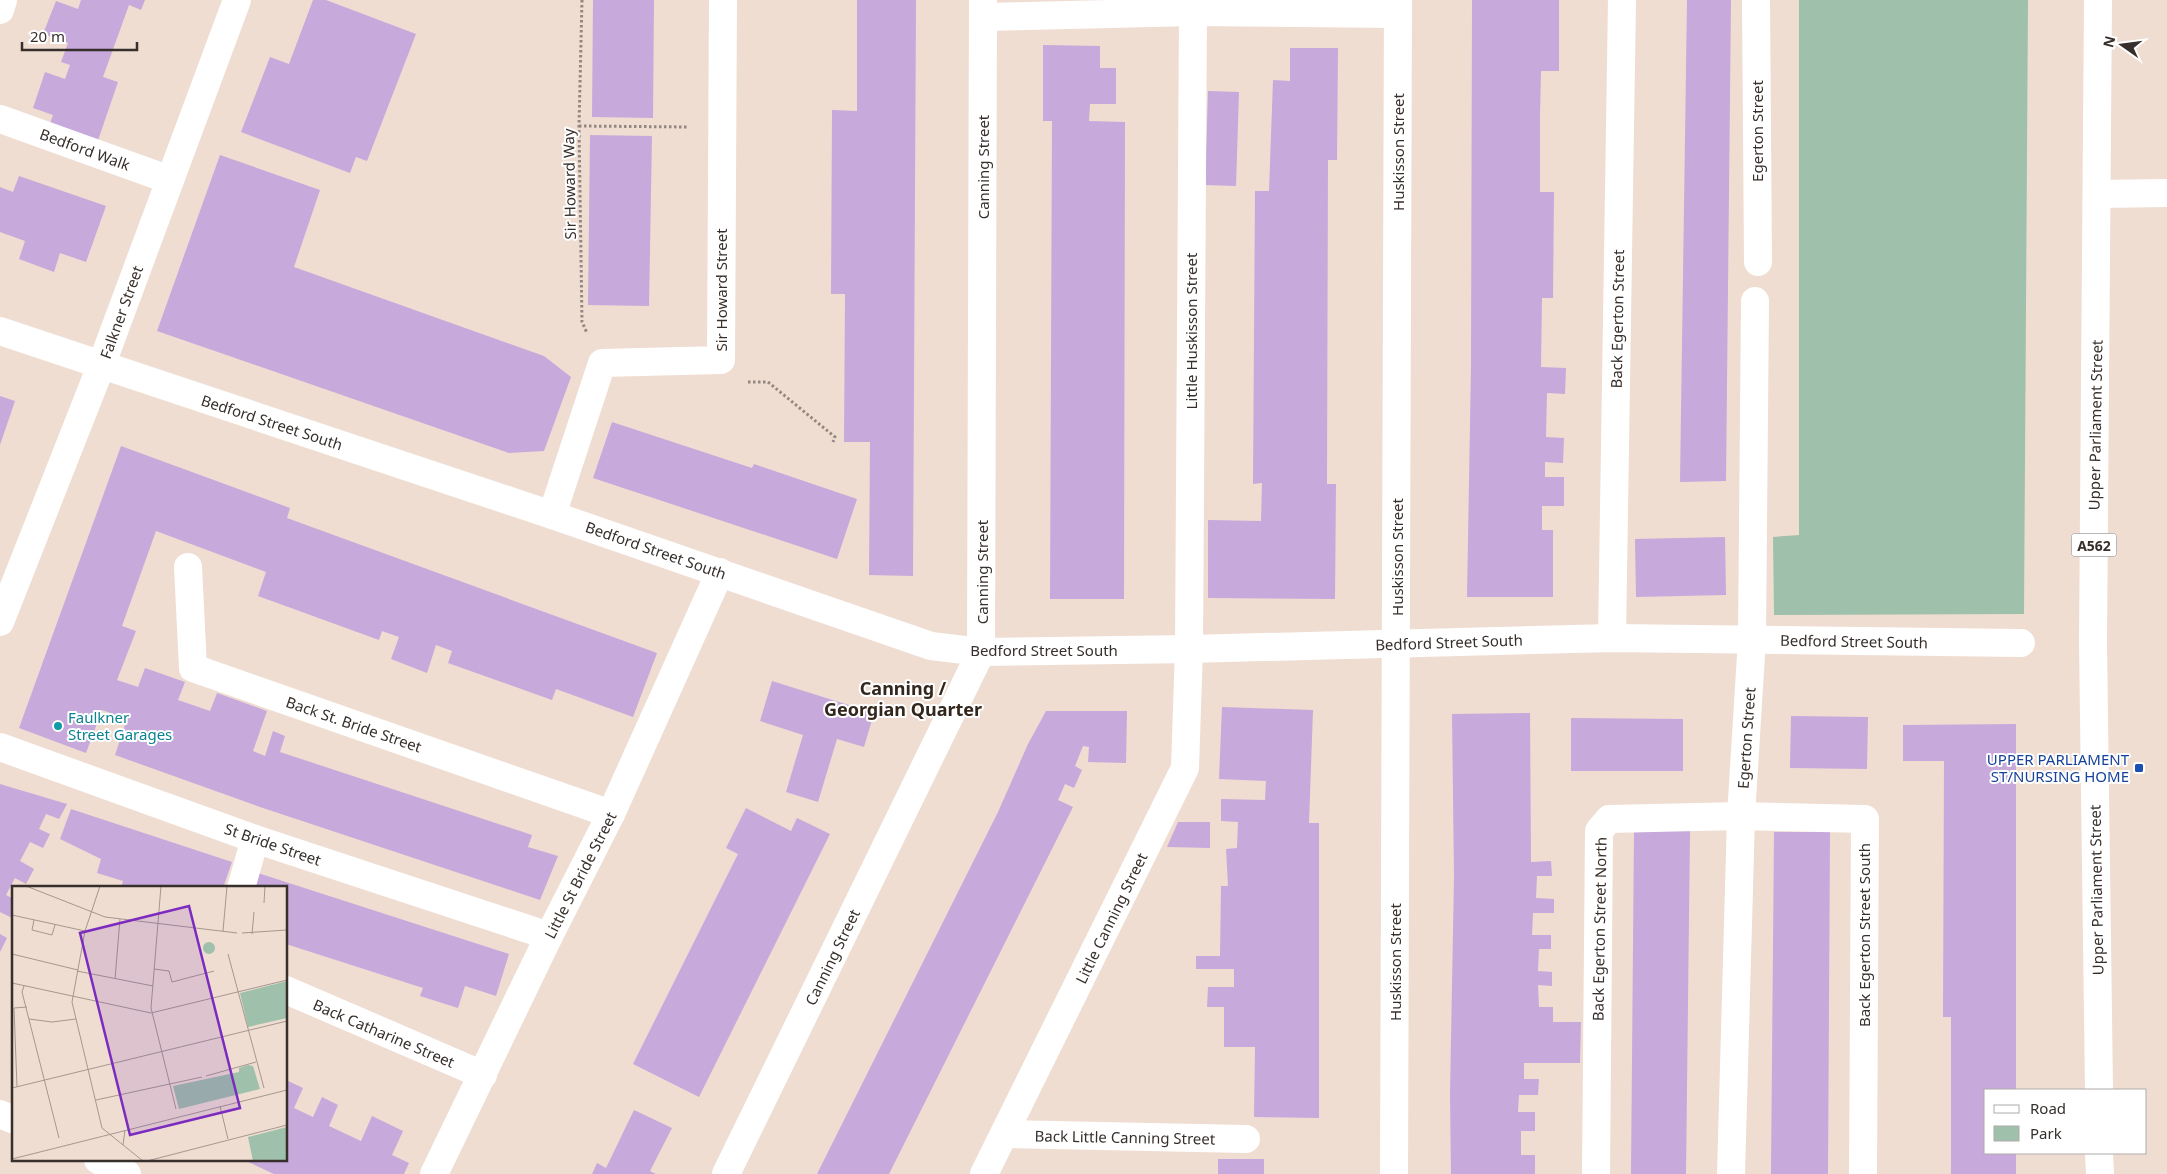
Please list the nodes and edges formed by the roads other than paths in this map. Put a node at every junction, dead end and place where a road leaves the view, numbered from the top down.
1 (3, 0) edge
2 (237, 0) edge
3 (723, 0) edge
4 (1622, 0) edge
5 (1756, 0) edge
6 (2098, 0) edge
7 (1398, 7) edge
8 (983, 8) edge
9 (0, 10) edge
10 (1193, 12) junction
11 (0, 119) edge
12 (170, 180) junction
13 (2097, 194) junction
14 (2167, 194) edge
15 (1758, 262) dead end
16 (1755, 301) dead end
17 (0, 331) edge
18 (101, 366) junction
19 (552, 515) junction
20 (188, 567) dead end
21 (720, 572) junction
22 (0, 622) edge
23 (1612, 638) junction
24 (1752, 639) junction
25 (2021, 643) dead end
26 (1396, 644) junction
27 (1189, 649) junction
28 (981, 652) junction
29 (0, 746) edge
30 (611, 814) junction
31 (1741, 816) junction
32 (255, 839) junction
33 (241, 886) edge
34 (549, 936) junction
35 (288, 991) edge
36 (482, 1075) junction
37 (2098, 1089) edge
38 (0, 1114) edge
39 (12, 1119) edge
40 (1004, 1134) junction
41 (1246, 1139) dead end
42 (2099, 1154) edge
43 (102, 1162) edge
44 (127, 1174) edge
45 (434, 1174) edge
46 (726, 1174) edge
47 (984, 1174) edge
48 (1394, 1174) edge
49 (1596, 1174) edge
50 (1731, 1174) edge
51 (1863, 1174) edge
52 (2100, 1174) edge

1 - 9 main road
2 - 12 main road, Falkner Street
3 - 19 main road, Sir Howard Street
4 - 23 main road, Back Egerton Street
5 - 15 main road, Egerton Street
6 - 13 main road, Upper Parliament Street / A562
7 - 10 main road
7 - 26 main road, Huskisson Street
8 - 10 main road
8 - 28 main road, Canning Street
10 - 27 main road, Little Huskisson Street
11 - 12 main road, Bedford Walk
12 - 18 main road, Falkner Street
13 - 14 main road
13 - 37 main road, Upper Parliament Street / A562
16 - 24 main road, Egerton Street
17 - 18 main road, Bedford Street South
18 - 19 main road, Bedford Street South
18 - 22 main road, Falkner Street
19 - 21 main road, Bedford Street South
20 - 30 main road, Back St. Bride Street
21 - 28 main road, Bedford Street South
21 - 30 main road, Little St Bride Street
23 - 24 main road, Bedford Street South
23 - 26 main road, Bedford Street South
24 - 25 main road, Bedford Street South
24 - 31 main road, Egerton Street
26 - 27 main road, Bedford Street South
26 - 48 main road, Huskisson Street
27 - 28 main road, Bedford Street South
27 - 40 main road, Little Canning Street
28 - 46 main road, Canning Street
29 - 32 main road, St Bride Street
30 - 34 main road, Little St Bride Street
31 - 49 main road, Back Egerton Street North
31 - 50 main road, Egerton Street
31 - 51 main road, Back Egerton Street South
32 - 33 main road
32 - 34 main road, St Bride Street
34 - 36 main road, Little St Bride Street
35 - 36 main road, Back Catharine Street
36 - 45 main road, Little St Bride Street
38 - 39 main road
40 - 41 main road, Back Little Canning Street
40 - 47 main road, Little Canning Street
42 - 52 main road
43 - 44 main road

